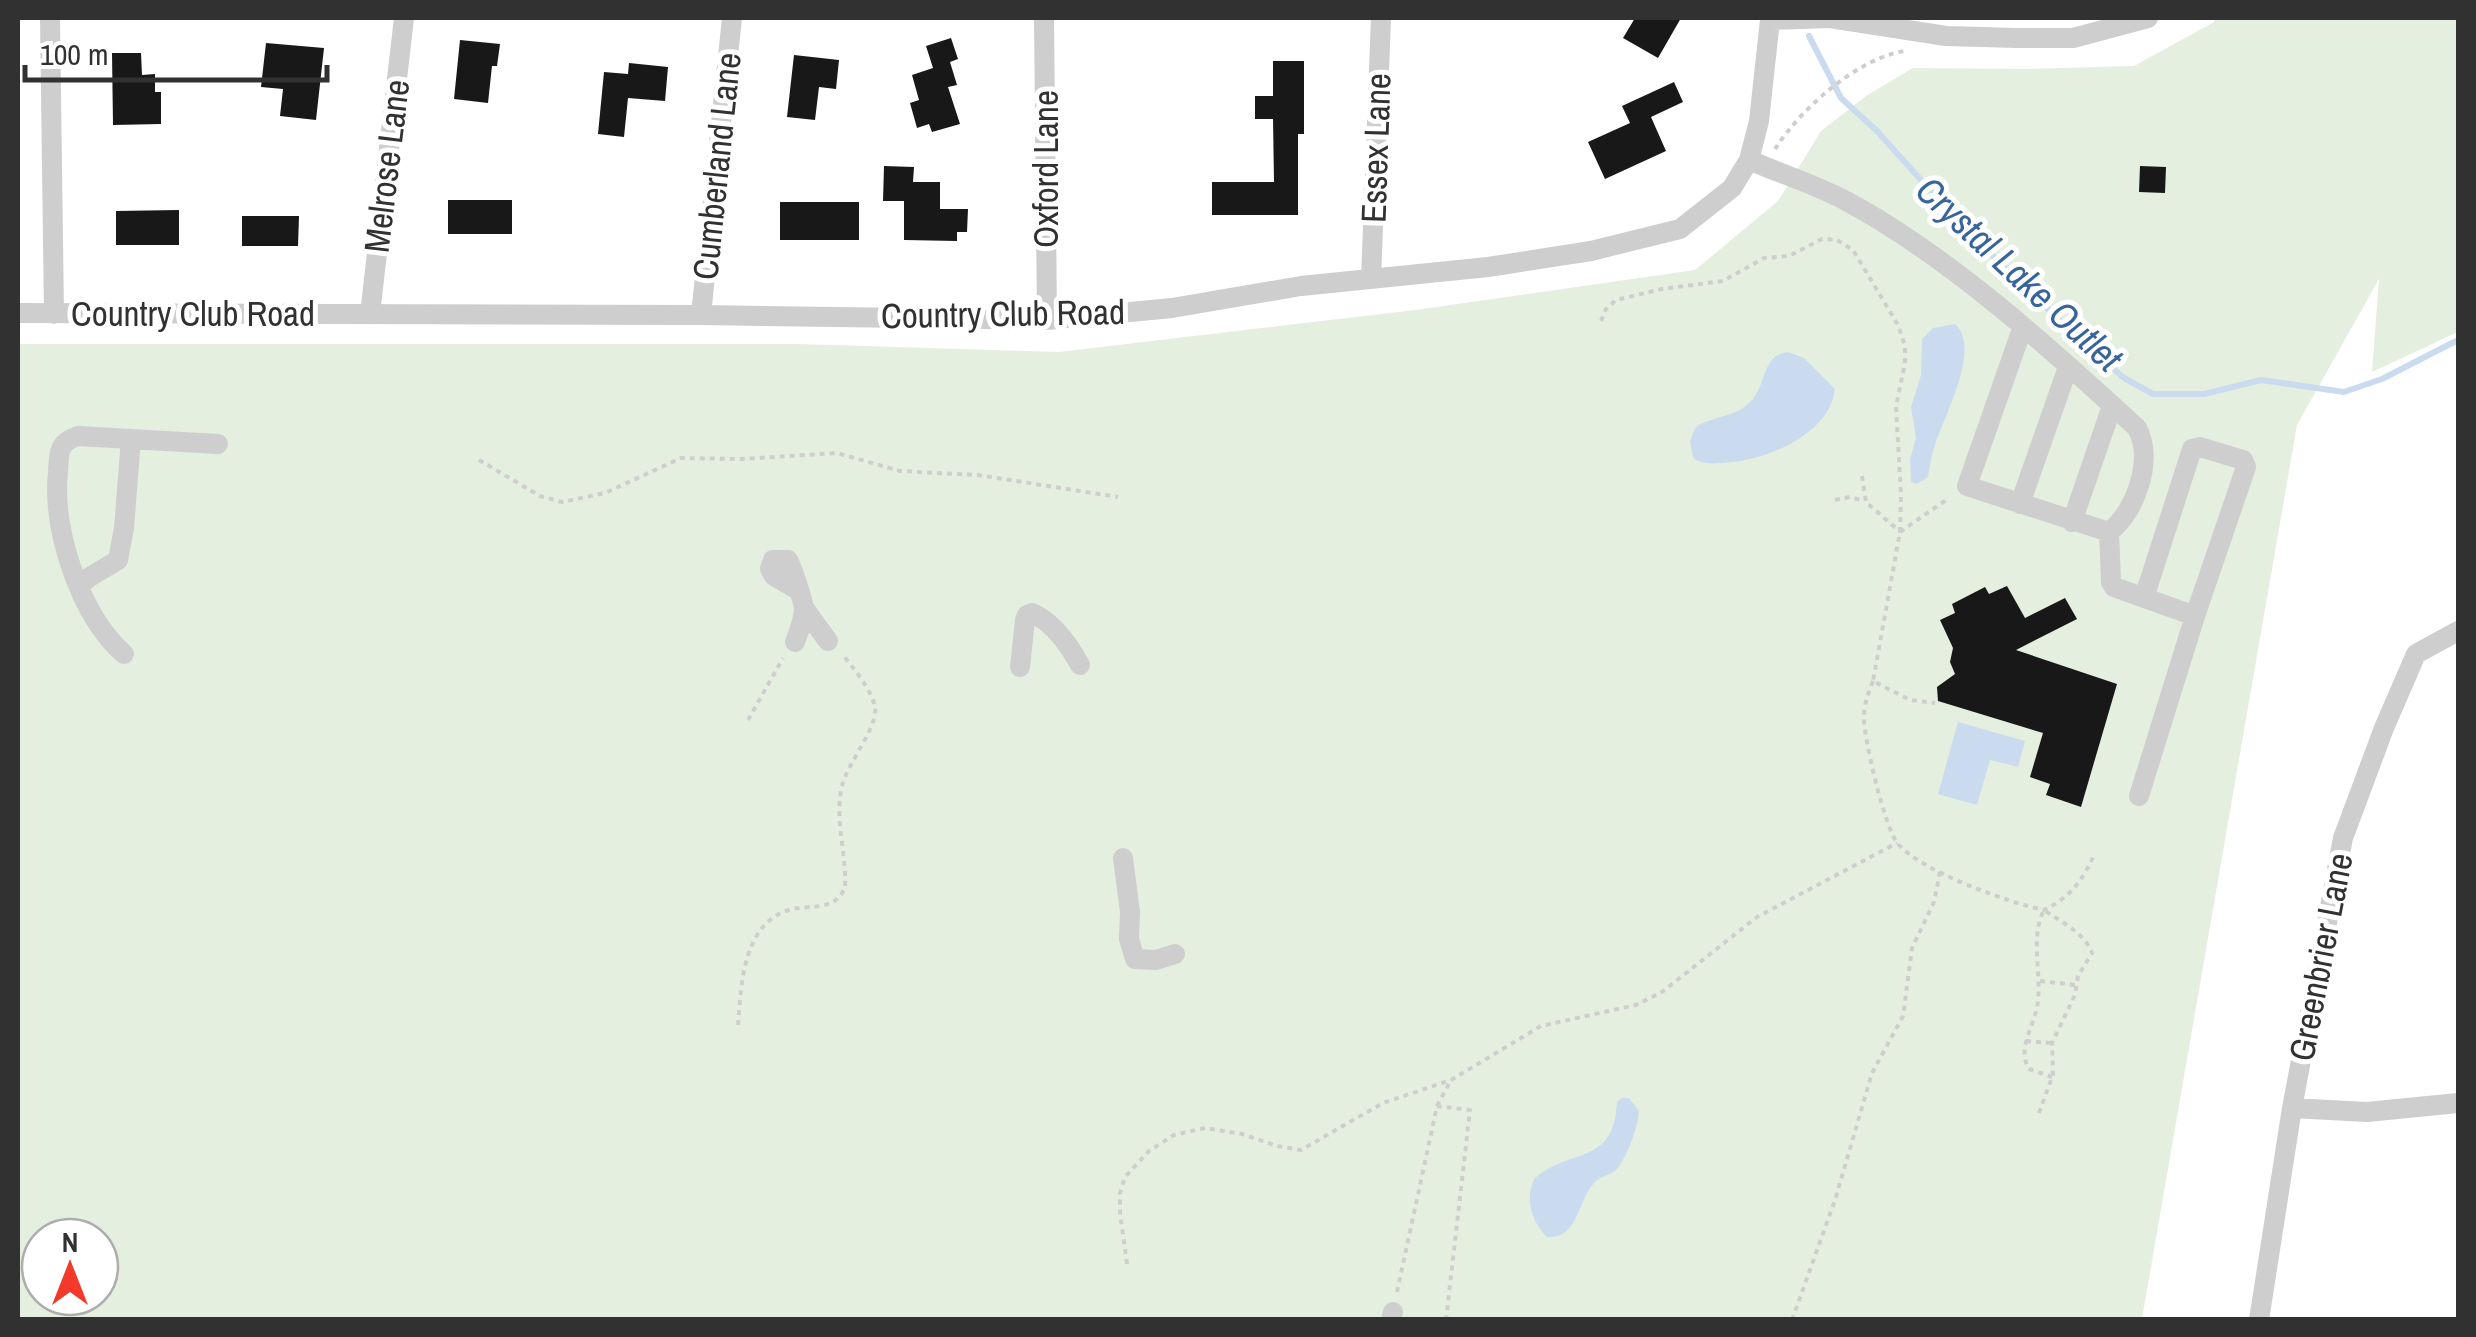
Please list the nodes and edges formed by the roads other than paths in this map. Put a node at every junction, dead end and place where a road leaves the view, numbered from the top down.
1 (50, 18) edge
2 (404, 18) edge
3 (732, 18) edge
4 (1044, 18) edge
5 (1381, 18) edge
6 (1770, 18) edge
7 (2148, 18) edge
8 (1749, 160) junction
9 (1370, 279) junction
10 (18, 313) edge
11 (54, 314) junction
12 (370, 314) junction
13 (701, 315) junction
14 (1047, 320) junction
15 (2022, 328) junction
16 (2068, 367) junction
17 (2112, 406) junction
18 (131, 439) junction
19 (218, 444) dead end
20 (2020, 504) junction
21 (2072, 522) junction
22 (2109, 532) junction
23 (80, 586) junction
24 (2144, 598) junction
25 (2195, 616) junction
26 (2458, 631) edge
27 (828, 640) road end
28 (795, 642) road end
29 (124, 654) dead end
30 (1080, 664) dead end
31 (1020, 666) dead end
32 (2139, 796) dead end
33 (1123, 858) dead end
34 (1176, 954) dead end
35 (2458, 1104) edge
36 (2292, 1108) junction
37 (2259, 1320) edge

1 - 11 street
2 - 12 street, Melrose Lane
3 - 13 street, Cumberland Lane
4 - 14 street, Oxford Lane
5 - 9 street, Essex Lane
6 - 7 street, Country Club Road
6 - 8 street, Country Club Road
8 - 9 street, Country Club Road
8 - 15 street
9 - 14 street, Country Club Road
10 - 11 street, Country Club Road
11 - 12 street, Country Club Road
12 - 13 street, Country Club Road
13 - 14 street, Country Club Road
15 - 16 street
15 - 20 street
16 - 17 street
16 - 20 street
17 - 21 street
17 - 22 street
18 - 19 street
18 - 23 street
18 - 23 street
20 - 21 street
21 - 22 street
22 - 24 street
23 - 29 street
24 - 25 street
24 - 25 street
25 - 32 street
26 - 36 street, Greenbrier Lane
27 - 28 street
30 - 31 street
33 - 34 street
35 - 36 street
36 - 37 street, Greenbrier Lane

